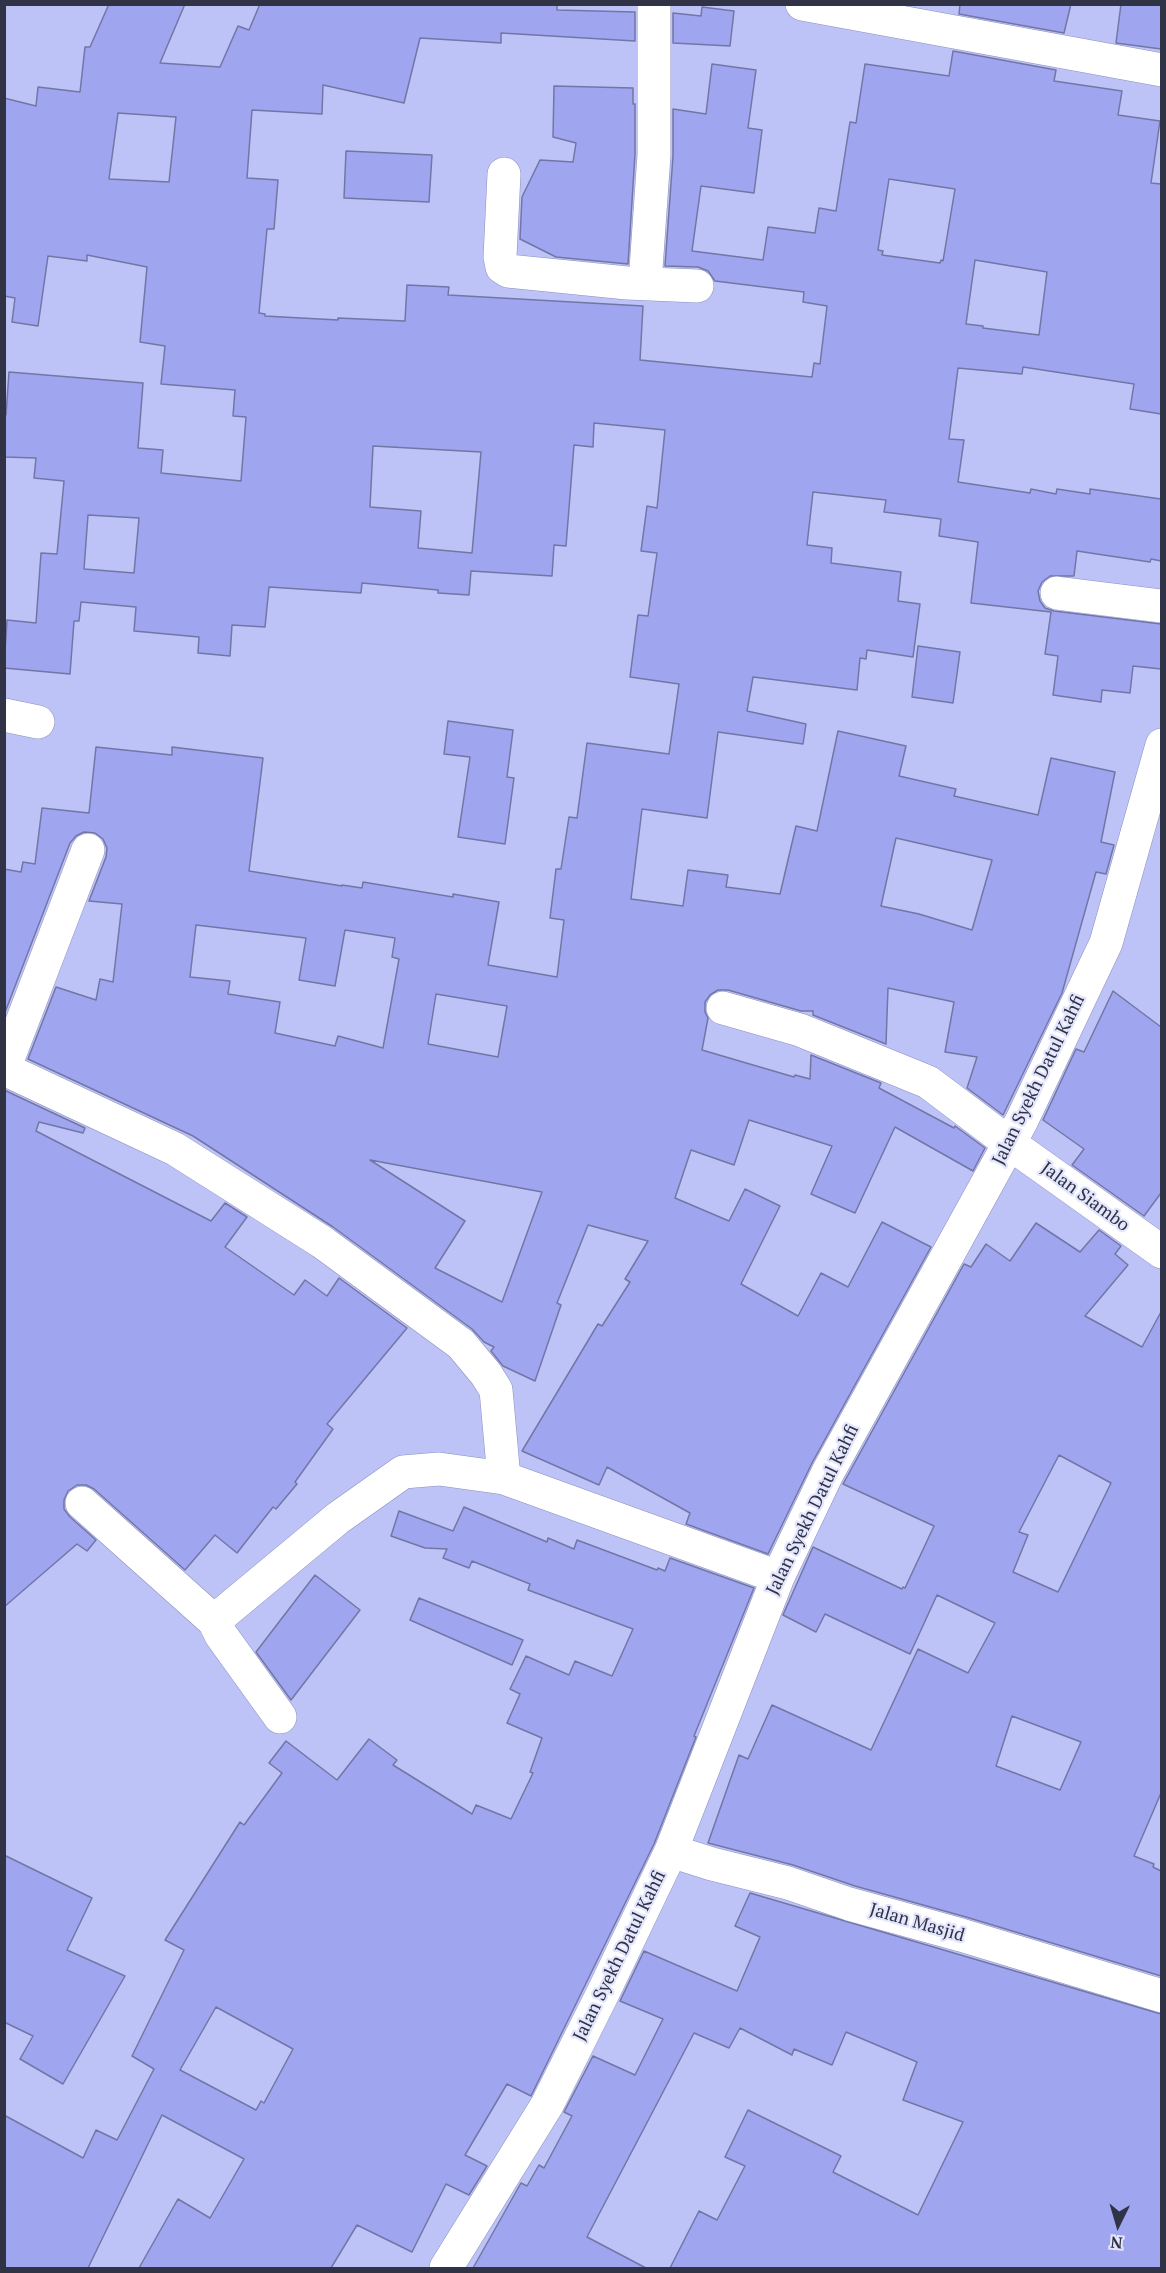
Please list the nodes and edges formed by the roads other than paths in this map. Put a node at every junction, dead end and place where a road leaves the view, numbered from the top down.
1 (654, 4) edge
2 (802, 4) edge
3 (1161, 70) edge
4 (504, 174) dead end
5 (645, 283) junction
6 (697, 286) dead end
7 (1057, 593) dead end
8 (1161, 606) edge
9 (4, 716) edge
10 (38, 722) dead end
11 (1161, 745) edge
12 (1154, 803) edge
13 (88, 850) dead end
14 (723, 1008) dead end
15 (1009, 1143) junction
16 (1161, 1252) edge
17 (504, 1478) junction
18 (82, 1503) dead end
19 (778, 1577) junction
20 (214, 1621) junction
21 (280, 1717) dead end
22 (671, 1851) junction
23 (1161, 1996) edge
24 (446, 2268) edge

1 - 5 street
2 - 3 street
4 - 5 street
5 - 6 street
7 - 8 street
9 - 10 street
11 - 12 street, Jalan Syekh Datul Kahfi
12 - 15 street, Jalan Syekh Datul Kahfi
13 - 17 street
14 - 15 street, Jalan Siambo
15 - 16 street, Jalan Siambo
15 - 19 street, Jalan Syekh Datul Kahfi
17 - 19 street
17 - 20 street
18 - 20 street
19 - 22 street, Jalan Syekh Datul Kahfi
20 - 21 street
22 - 23 street, Jalan Masjid
22 - 24 street, Jalan Syekh Datul Kahfi

